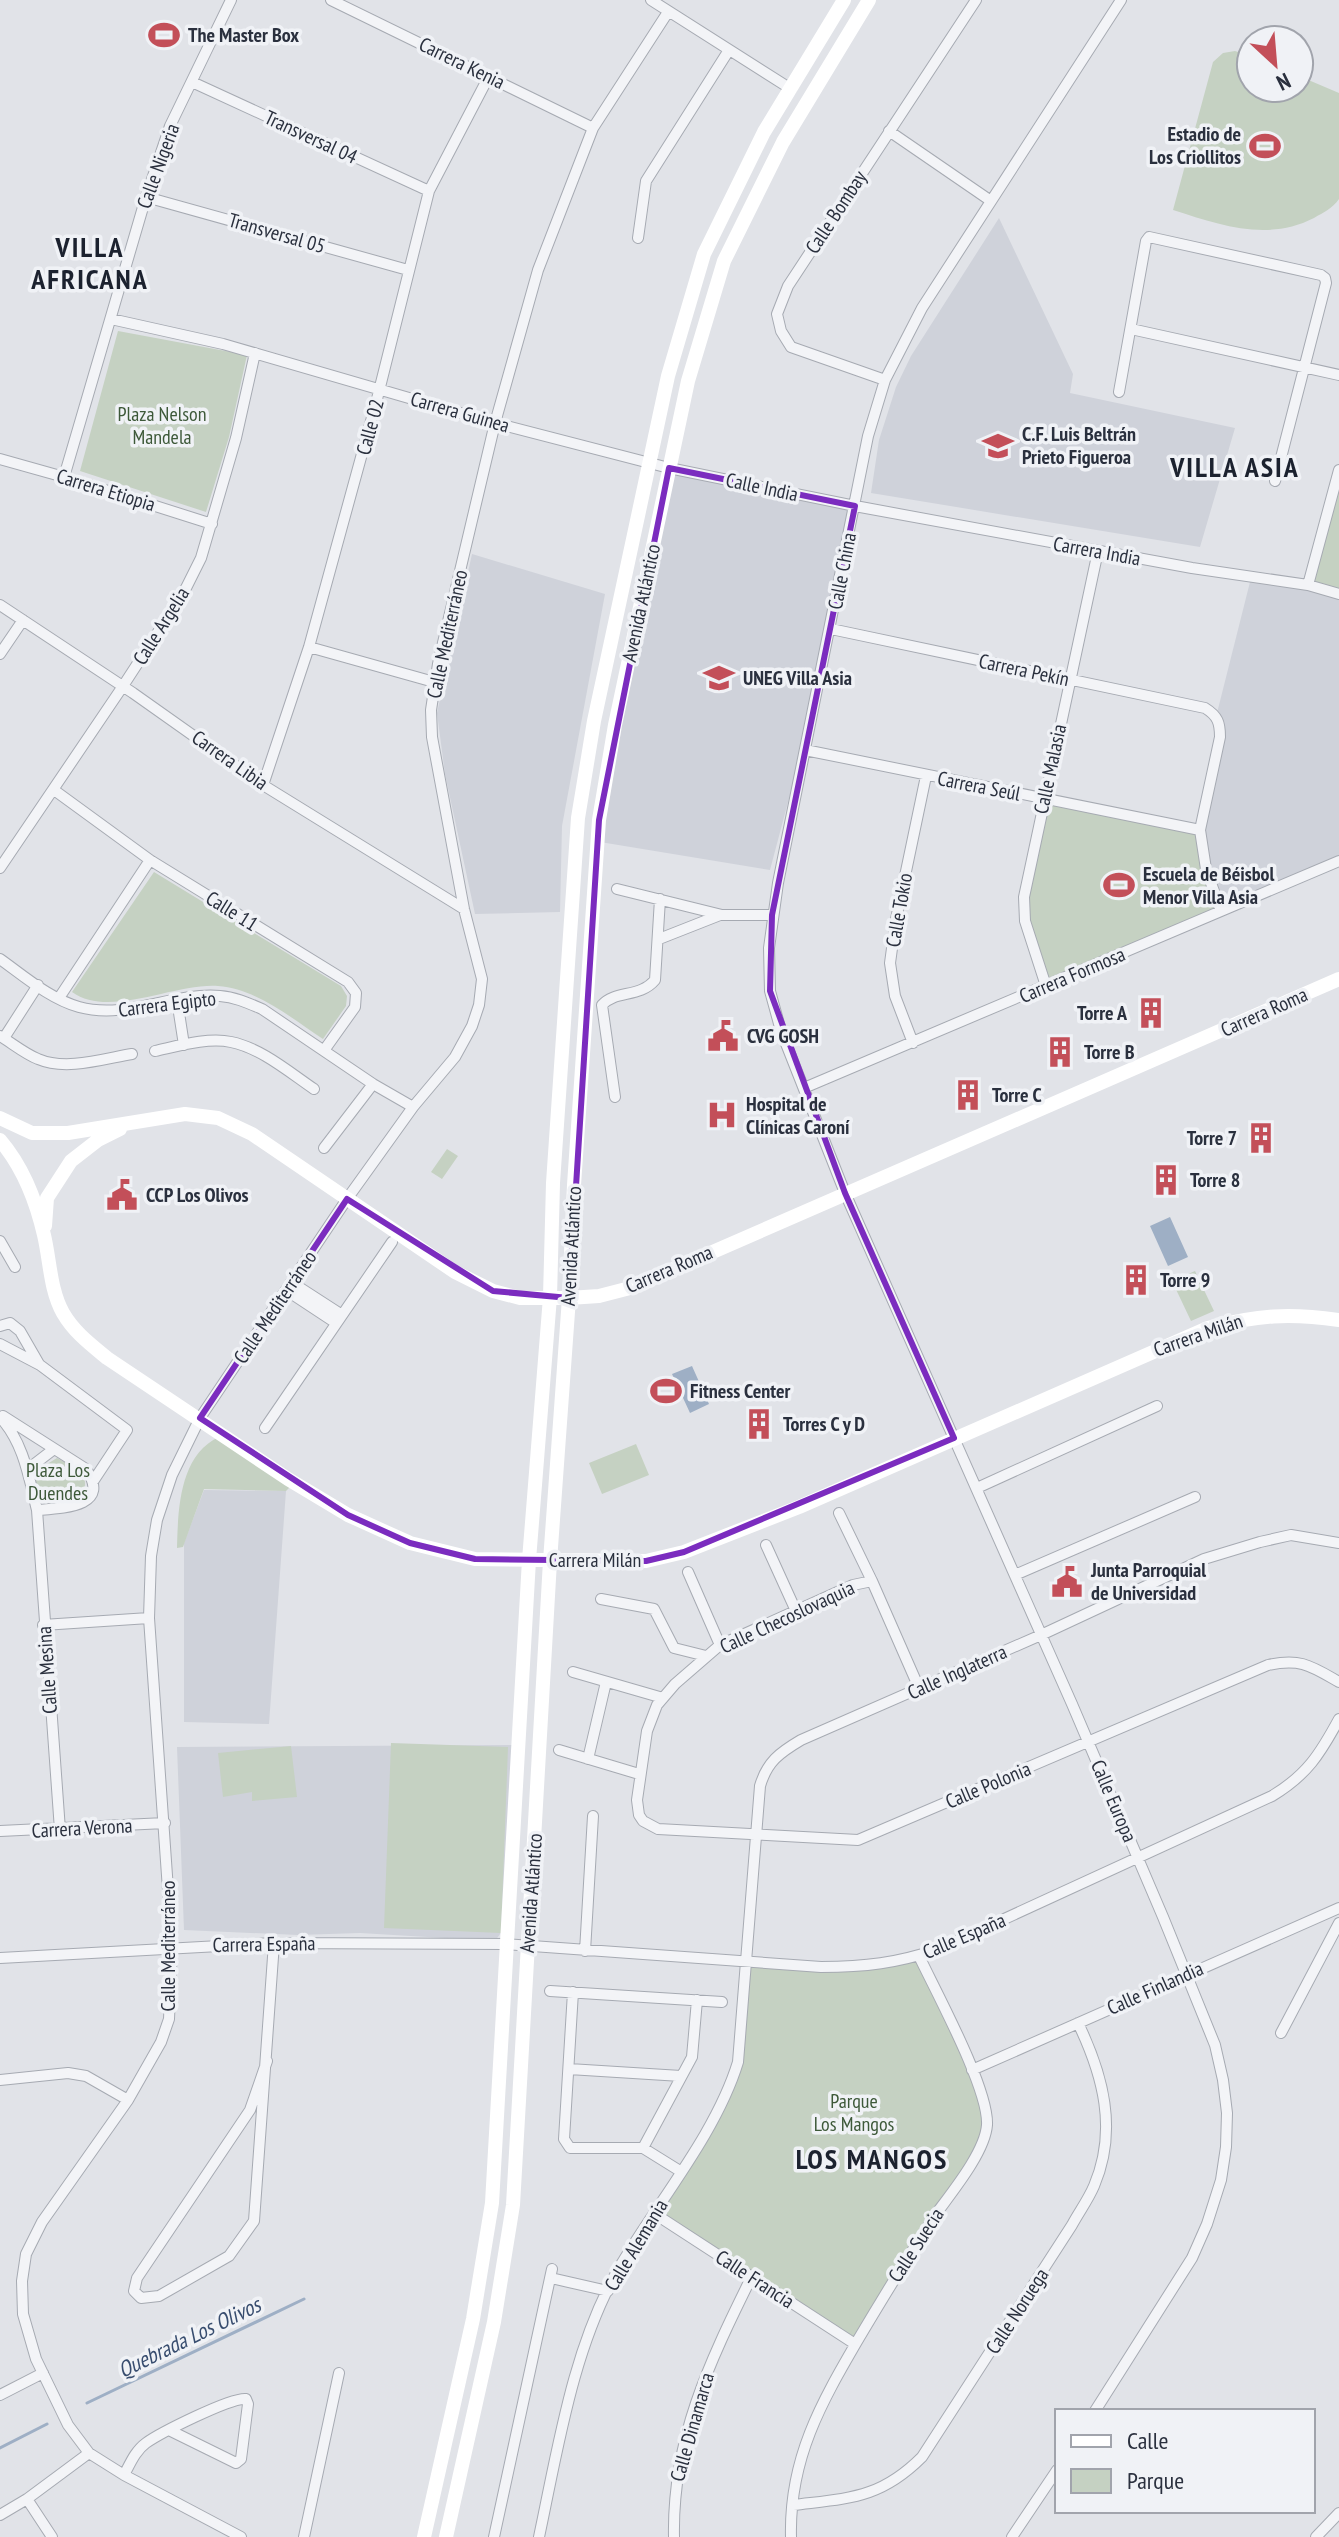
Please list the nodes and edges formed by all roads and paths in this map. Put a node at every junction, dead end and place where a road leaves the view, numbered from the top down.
1 (231, 0) edge
2 (331, 0) edge
3 (651, 0) edge
4 (844, 0) edge
5 (869, 0) edge
6 (976, 0) edge
7 (1121, 0) edge
8 (348, 4) edge
9 (668, 12) junction
10 (729, 50) junction
11 (489, 76) junction
12 (192, 82) junction
13 (791, 89) junction
14 (593, 128) junction
15 (889, 131) junction
16 (429, 191) junction
17 (146, 197) junction
18 (991, 201) junction
19 (638, 238) dead end
20 (408, 270) junction
21 (111, 319) junction
22 (1131, 329) junction
23 (255, 353) junction
24 (1304, 367) junction
25 (1339, 375) edge
26 (885, 380) junction
27 (380, 389) junction
28 (1119, 392) dead end
29 (495, 423) junction
30 (0, 459) edge
31 (649, 463) junction
32 (669, 468) junction
33 (1339, 470) edge
34 (64, 477) junction
35 (1275, 481) dead end
36 (855, 506) junction
37 (212, 524) junction
38 (1098, 551) junction
39 (1308, 585) junction
40 (1339, 594) edge
41 (0, 605) edge
42 (23, 620) junction
43 (831, 629) junction
44 (309, 647) junction
45 (0, 654) edge
46 (1070, 679) junction
47 (434, 682) junction
48 (123, 686) junction
49 (805, 750) junction
50 (926, 776) junction
51 (263, 785) junction
52 (54, 790) junction
53 (1043, 799) junction
54 (1200, 830) junction
55 (150, 860) junction
56 (1339, 861) edge
57 (0, 868) edge
58 (617, 889) dead end
59 (660, 899) junction
60 (464, 909) junction
61 (1221, 911) junction
62 (722, 915) junction
63 (772, 915) junction
64 (659, 939) junction
65 (0, 959) edge
66 (1339, 979) edge
67 (38, 985) junction
68 (1046, 986) junction
69 (59, 998) junction
70 (177, 1000) junction
71 (2, 1037) edge
72 (913, 1043) junction
73 (184, 1045) junction
74 (325, 1049) junction
75 (155, 1051) dead end
76 (132, 1054) dead end
77 (373, 1084) junction
78 (804, 1088) junction
79 (314, 1089) dead end
80 (615, 1097) dead end
81 (413, 1107) junction
82 (0, 1118) edge
83 (136, 1122) junction
84 (0, 1140) edge
85 (324, 1148) dead end
86 (845, 1193) junction
87 (347, 1199) junction
88 (44, 1235) junction
89 (0, 1241) edge
90 (392, 1242) dead end
91 (15, 1267) dead end
92 (288, 1286) junction
93 (550, 1297) junction
94 (569, 1298) junction
95 (339, 1319) junction
96 (1339, 1320) edge
97 (0, 1326) edge
98 (0, 1344) edge
99 (40, 1365) junction
100 (1157, 1406) dead end
101 (0, 1416) edge
102 (200, 1418) junction
103 (265, 1428) dead end
104 (954, 1438) junction
105 (54, 1449) junction
106 (28, 1469) junction
107 (94, 1480) junction
108 (977, 1488) junction
109 (1195, 1497) dead end
110 (37, 1510) junction
111 (839, 1513) dead end
112 (1339, 1543) edge
113 (766, 1545) dead end
114 (529, 1560) junction
115 (550, 1561) junction
116 (688, 1572) dead end
117 (1015, 1575) junction
118 (872, 1581) junction
119 (601, 1599) dead end
120 (796, 1611) junction
121 (149, 1618) junction
122 (43, 1625) junction
123 (1041, 1635) junction
124 (720, 1645) junction
125 (706, 1656) junction
126 (573, 1672) dead end
127 (606, 1682) junction
128 (1339, 1682) edge
129 (919, 1688) junction
130 (663, 1698) junction
131 (1339, 1719) edge
132 (1088, 1742) junction
133 (559, 1750) dead end
134 (588, 1759) junction
135 (639, 1774) junction
136 (637, 1800) joint
137 (593, 1816) dead end
138 (165, 1823) junction
139 (60, 1830) junction
140 (0, 1831) edge
141 (755, 1835) junction
142 (1139, 1859) junction
143 (1339, 1908) edge
144 (1339, 1923) edge
145 (274, 1943) junction
146 (506, 1944) junction
147 (172, 1947) junction
148 (527, 1947) junction
149 (585, 1951) junction
150 (919, 1956) junction
151 (0, 1958) edge
152 (744, 1962) junction
153 (1186, 1974) junction
154 (550, 1991) dead end
155 (573, 1992) junction
156 (697, 2000) junction
157 (722, 2002) dead end
158 (1078, 2023) junction
159 (1281, 2033) dead end
160 (267, 2061) junction
161 (569, 2069) junction
162 (972, 2070) junction
163 (681, 2076) junction
164 (0, 2080) edge
165 (128, 2100) junction
166 (643, 2148) junction
167 (680, 2171) junction
168 (655, 2214) junction
169 (751, 2278) junction
170 (608, 2291) junction
171 (855, 2344) junction
172 (43, 2373) junction
173 (339, 2373) dead end
174 (0, 2395) edge
175 (1096, 2409) edge
176 (171, 2431) junction
177 (89, 2453) junction
178 (1055, 2473) edge
179 (124, 2475) junction
180 (27, 2499) junction
181 (793, 2505) junction
182 (1339, 2513) edge
183 (0, 2515) edge
184 (234, 2535) edge
185 (52, 2537) edge
186 (304, 2537) edge
187 (424, 2537) edge
188 (446, 2537) edge
189 (494, 2537) edge
190 (539, 2537) edge
191 (674, 2537) edge
192 (791, 2537) edge
193 (1012, 2537) edge
194 (1316, 2537) edge

1 - 12 street, Calle Nigeria
2 - 8 street, Carrera Kenia
3 - 9 street
4 - 13 main road, Avenida Atlántico
5 - 32 main road, Avenida Atlántico
6 - 15 street, Calle Bombay
7 - 18 street, Calle China
8 - 11 street, Carrera Kenia
9 - 10 street
9 - 14 street, Calle Mediterráneo
10 - 13 street
10 - 19 street
11 - 14 street, Carrera Kenia
11 - 16 street, Calle 02
12 - 16 street, Transversal 04
12 - 17 street, Calle Nigeria
13 - 31 main road, Avenida Atlántico
14 - 29 street, Calle Mediterráneo
15 - 18 street
15 - 26 street, Calle Bombay
16 - 20 street, Calle 02
17 - 20 street, Transversal 05
17 - 21 street, Calle Nigeria
18 - 26 street, Calle China
20 - 27 street, Calle 02
21 - 23 street, Carrera Guinea
21 - 34 street, Calle Nigeria
22 - 24 street
22 - 24 street
22 - 28 street
23 - 27 street, Carrera Guinea
23 - 37 street, Calle Argelia
24 - 25 street
24 - 35 street
26 - 36 street, Calle China
27 - 29 street, Carrera Guinea
27 - 44 street, Calle 02
29 - 31 street, Carrera Guinea
29 - 47 street, Calle Mediterráneo
30 - 34 street, Carrera Etiopia
31 - 32 street, Carrera Guinea
31 - 93 main road, Avenida Atlántico
32 - 36 street, Calle India
32 - 94 main road, Avenida Atlántico
33 - 39 street
34 - 37 street, Carrera Etiopia
36 - 38 street, Carrera India
36 - 43 street, Calle China
37 - 48 street, Calle Argelia
38 - 39 street, Carrera India
38 - 46 street, Calle Malasia
39 - 40 street, Carrera India
41 - 42 street, Carrera Libia
42 - 45 street
42 - 48 street, Carrera Libia
43 - 46 street, Carrera Pekín
43 - 49 street, Calle China
44 - 47 street
44 - 51 street, Calle 02
46 - 53 street, Calle Malasia
46 - 54 street, Carrera Pekín
47 - 60 street, Calle Mediterráneo
48 - 51 street, Carrera Libia
48 - 52 street, Calle Argelia
49 - 50 street, Carrera Seúl
49 - 63 street, Calle China
50 - 53 street, Carrera Seúl
50 - 72 street, Calle Tokio
51 - 60 street, Carrera Libia
52 - 55 street, Calle 11
52 - 57 street, Calle Argelia
53 - 54 street, Carrera Seúl
53 - 68 street, Calle Malasia
54 - 61 street
55 - 69 street
55 - 74 street, Calle 11
56 - 61 street, Carrera Formosa
58 - 59 street
59 - 62 street
59 - 64 street
60 - 81 street, Calle Mediterráneo
61 - 68 street, Carrera Formosa
62 - 63 street
62 - 64 street
63 - 78 street, Calle China
64 - 80 street
65 - 67 street, Carrera Egipto
66 - 86 main road, Carrera Roma
67 - 69 street, Carrera Egipto
67 - 71 street
68 - 72 street, Carrera Formosa
69 - 70 street, Carrera Egipto
70 - 73 street
70 - 74 street, Carrera Egipto
71 - 76 street
72 - 78 street, Carrera Formosa
73 - 75 street
73 - 79 street
74 - 77 street, Carrera Egipto
77 - 81 street, Carrera Egipto
77 - 85 street
78 - 86 street, Calle China
81 - 87 street, Calle Mediterráneo
82 - 83 main road, Carrera Roma
83 - 87 main road, Carrera Roma
83 - 88 main road
84 - 88 main road, Carrera Milán
86 - 94 main road, Carrera Roma
86 - 104 street, Calle Europa
87 - 92 street, Calle Mediterráneo
87 - 93 main road, Carrera Roma
88 - 102 main road, Carrera Milán
89 - 91 street
90 - 95 street
92 - 95 street
92 - 102 street, Calle Mediterráneo
93 - 94 main road, Carrera Roma
93 - 114 main road, Avenida Atlántico
94 - 115 main road, Avenida Atlántico
95 - 103 street
96 - 104 main road, Carrera Milán
97 - 99 street
98 - 99 street
99 - 107 street
100 - 108 street
101 - 105 street, Calle Mesina
101 - 106 street, Calle Mesina
102 - 114 main road, Carrera Milán
102 - 121 street, Calle Mediterráneo
104 - 108 street, Calle Europa
104 - 115 main road, Carrera Milán
105 - 106 street
105 - 107 street, Calle Mesina
106 - 110 street, Calle Mesina
107 - 110 street
108 - 117 street, Calle Europa
109 - 117 street
110 - 122 street, Calle Mesina
111 - 118 street
112 - 123 street, Calle Inglaterra
113 - 120 street
114 - 115 main road, Carrera Milán
114 - 146 main road, Avenida Atlántico
115 - 148 main road, Avenida Atlántico
116 - 124 street
117 - 123 street, Calle Europa
118 - 120 street, Calle Checoslovaquia
118 - 129 street, Calle Checoslovaquia
119 - 125 street
120 - 124 street, Calle Checoslovaquia
121 - 122 street
121 - 138 street, Calle Mediterráneo
122 - 139 street, Calle Mesina
123 - 129 street, Calle Inglaterra
123 - 132 street, Calle Europa
124 - 125 street, Calle Checoslovaquia
125 - 130 street, Calle Checoslovaquia
126 - 127 street
127 - 130 street
127 - 134 street
128 - 132 street, Calle Polonia
129 - 141 street, Calle Inglaterra
130 - 135 street, Calle Checoslovaquia
131 - 142 street, Calle España
132 - 141 street, Calle Polonia
132 - 142 street, Calle Europa
133 - 134 street
134 - 135 street
135 - 136 street, Calle Checoslovaquia
136 - 141 street, Calle Polonia
137 - 149 street
138 - 139 street, Carrera Verona
138 - 147 street, Calle Mediterráneo
139 - 140 street, Carrera Verona
141 - 152 street, Calle Inglaterra
142 - 150 street, Calle España
142 - 153 street, Calle Europa
143 - 153 street, Calle Finlandia
144 - 159 street
145 - 146 street, Carrera España
145 - 147 street, Carrera España
145 - 160 street
146 - 148 street, Carrera España
146 - 187 main road, Avenida Atlántico
147 - 151 street, Carrera España
147 - 165 street, Calle Mediterráneo
148 - 149 street, Calle España
148 - 188 main road, Avenida Atlántico
149 - 152 street, Calle España
150 - 152 street, Calle España
150 - 162 street, Calle Suecia
152 - 167 street, Calle Alemania
153 - 158 street, Calle Finlandia
153 - 175 street, Calle Europa
154 - 155 street
155 - 156 street
155 - 161 street
156 - 157 street
156 - 163 street
158 - 162 street, Calle Finlandia
158 - 181 street, Calle Noruega
160 - 160 street
161 - 163 street
161 - 166 street
162 - 171 street, Calle Suecia
163 - 166 street
164 - 165 street
165 - 172 street, Calle Mediterráneo
166 - 167 street
167 - 168 street, Calle Alemania
168 - 169 street, Calle Francia
168 - 170 street, Calle Alemania
169 - 171 street, Calle Francia
169 - 191 street, Calle Dinamarca
170 - 189 street
170 - 190 street, Calle Alemania
171 - 181 street, Calle Suecia
172 - 174 street
172 - 177 street, Calle Mediterráneo
173 - 186 street
176 - 176 street
176 - 179 street
177 - 179 street, Calle Mediterráneo
177 - 180 street
178 - 193 street
179 - 184 street, Calle Mediterráneo
180 - 183 street
180 - 185 street
181 - 192 street, Calle Suecia
182 - 194 street

